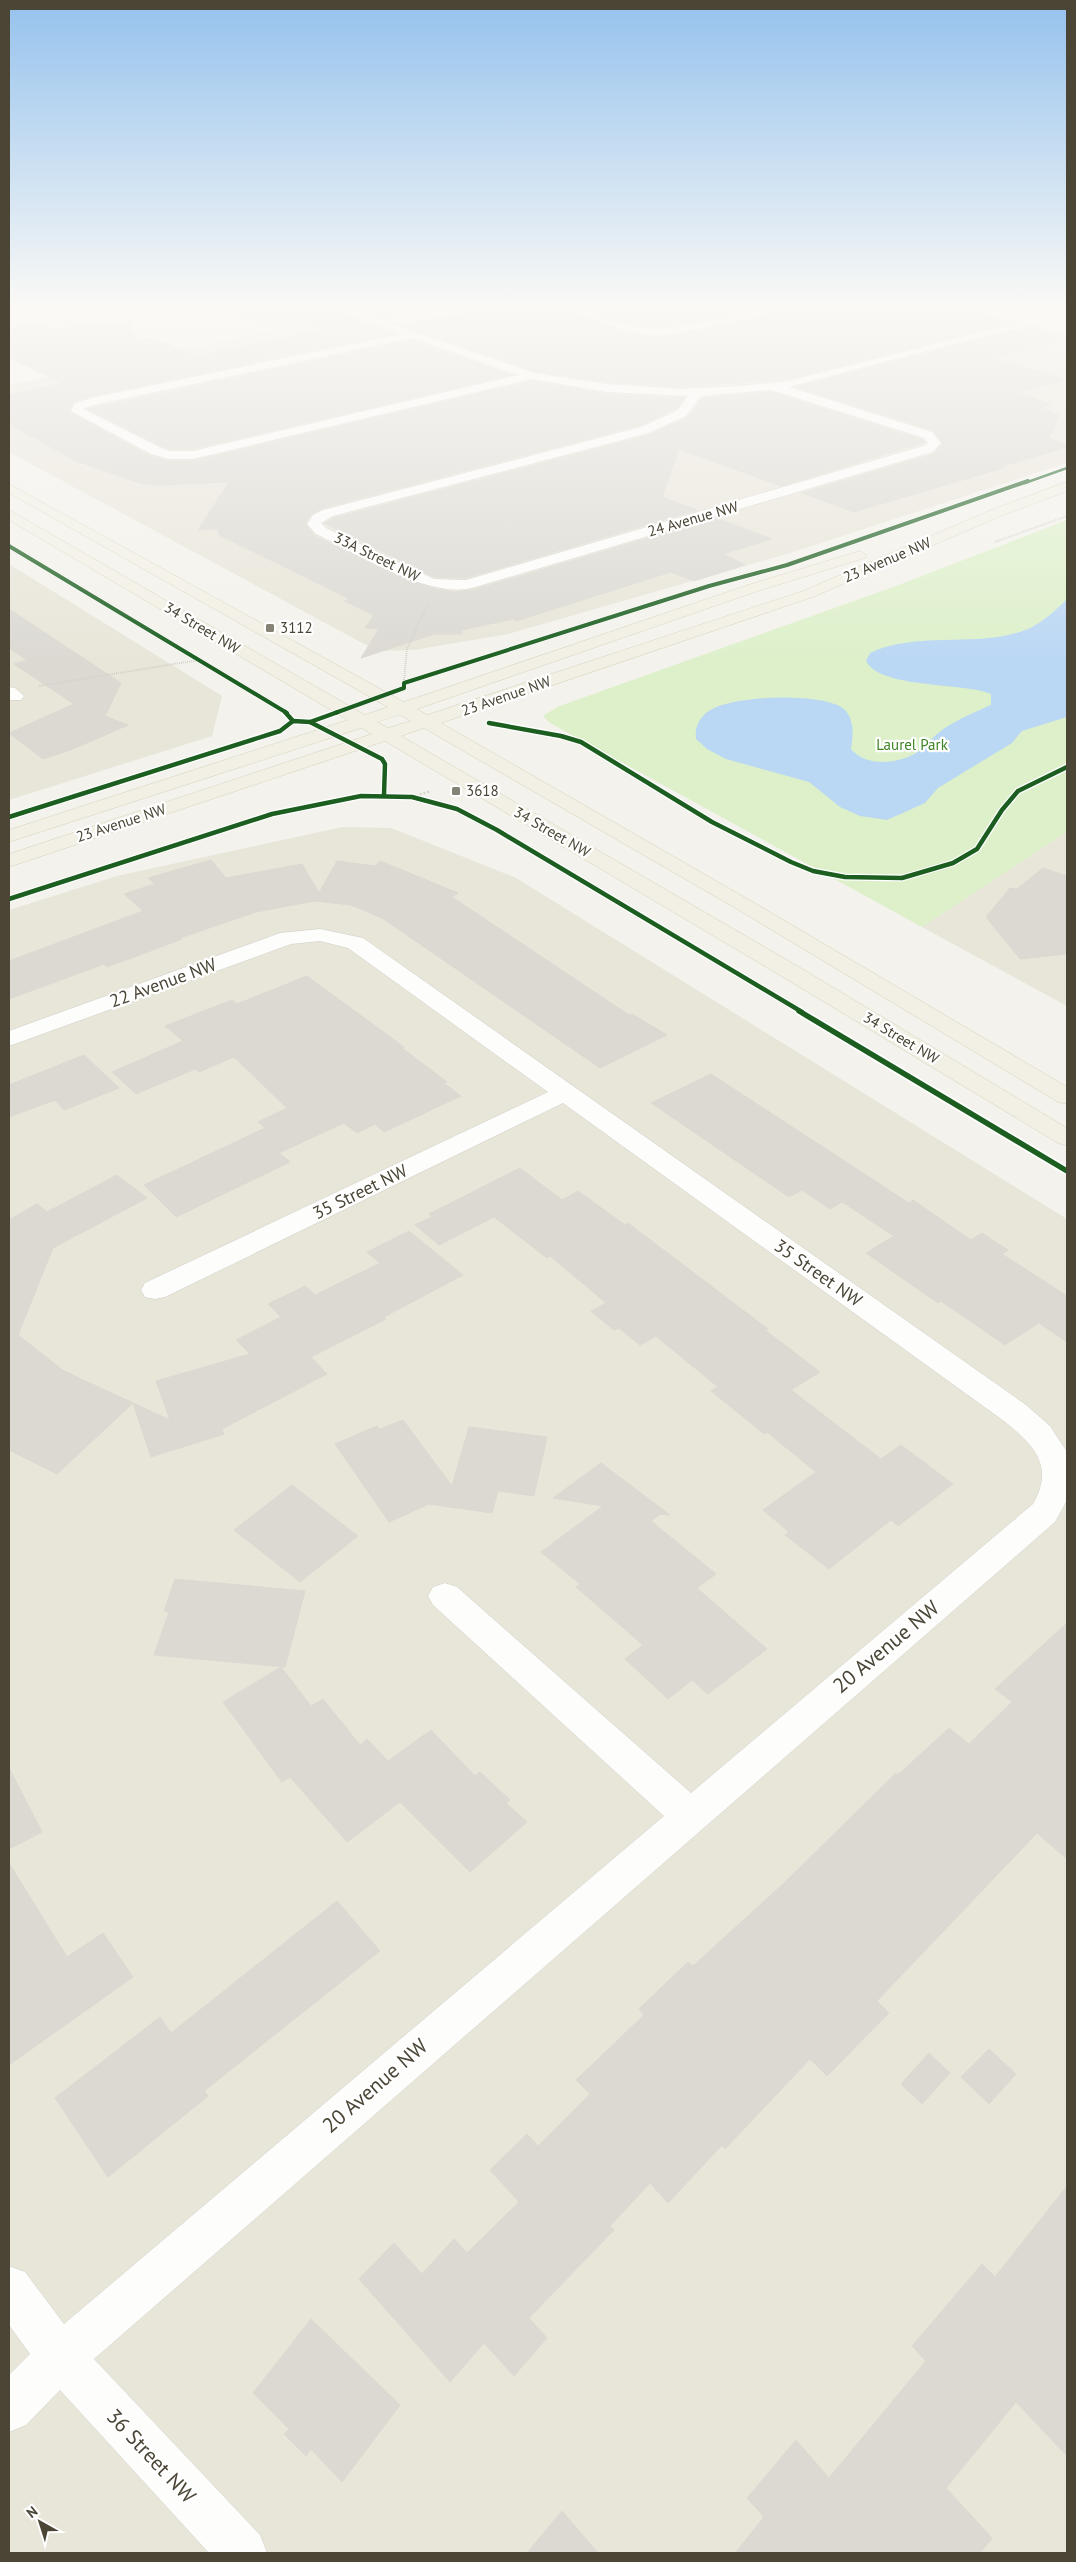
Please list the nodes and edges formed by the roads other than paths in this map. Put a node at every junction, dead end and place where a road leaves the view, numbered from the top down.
1 (102, 425) edge
2 (325, 425) edge
3 (657, 425) edge
4 (894, 425) edge
5 (1067, 486) edge
6 (9, 488) edge
7 (996, 513) junction
8 (9, 514) edge
9 (445, 586) joint
10 (400, 709) junction
11 (361, 721) junction
12 (426, 723) junction
13 (385, 735) junction
14 (9, 836) edge
15 (9, 861) edge
16 (320, 935) joint
17 (9, 1039) edge
18 (565, 1093) junction
19 (1067, 1097) edge
20 (1067, 1138) edge
21 (155, 1290) dead end
22 (1058, 1465) joint
23 (445, 1596) dead end
24 (689, 1815) junction
25 (9, 2288) edge
26 (61, 2357) junction
27 (9, 2408) edge
28 (242, 2553) edge

1 - 2 street
3 - 9 street, 33A Street NW
4 - 9 street, 24 Avenue NW
5 - 7 main road, 23 Avenue NW
6 - 10 main road, 34 Street NW
7 - 10 main road, 23 Avenue NW
7 - 12 main road, 23 Avenue NW
8 - 11 main road, 34 Street NW
10 - 11 main road, 23 Avenue NW
10 - 12 main road, 34 Street NW
11 - 13 main road, 34 Street NW
11 - 14 main road, 23 Avenue NW
12 - 13 main road, 23 Avenue NW
12 - 19 main road, 34 Street NW
13 - 15 main road, 23 Avenue NW
13 - 20 main road, 34 Street NW
16 - 17 street, 22 Avenue NW
16 - 18 street, 35 Street NW
18 - 21 street, 35 Street NW
18 - 22 street, 35 Street NW
22 - 24 street, 20 Avenue NW
23 - 24 street
24 - 26 street, 20 Avenue NW
25 - 26 street, 36 Street NW
26 - 27 street
26 - 28 street, 36 Street NW

